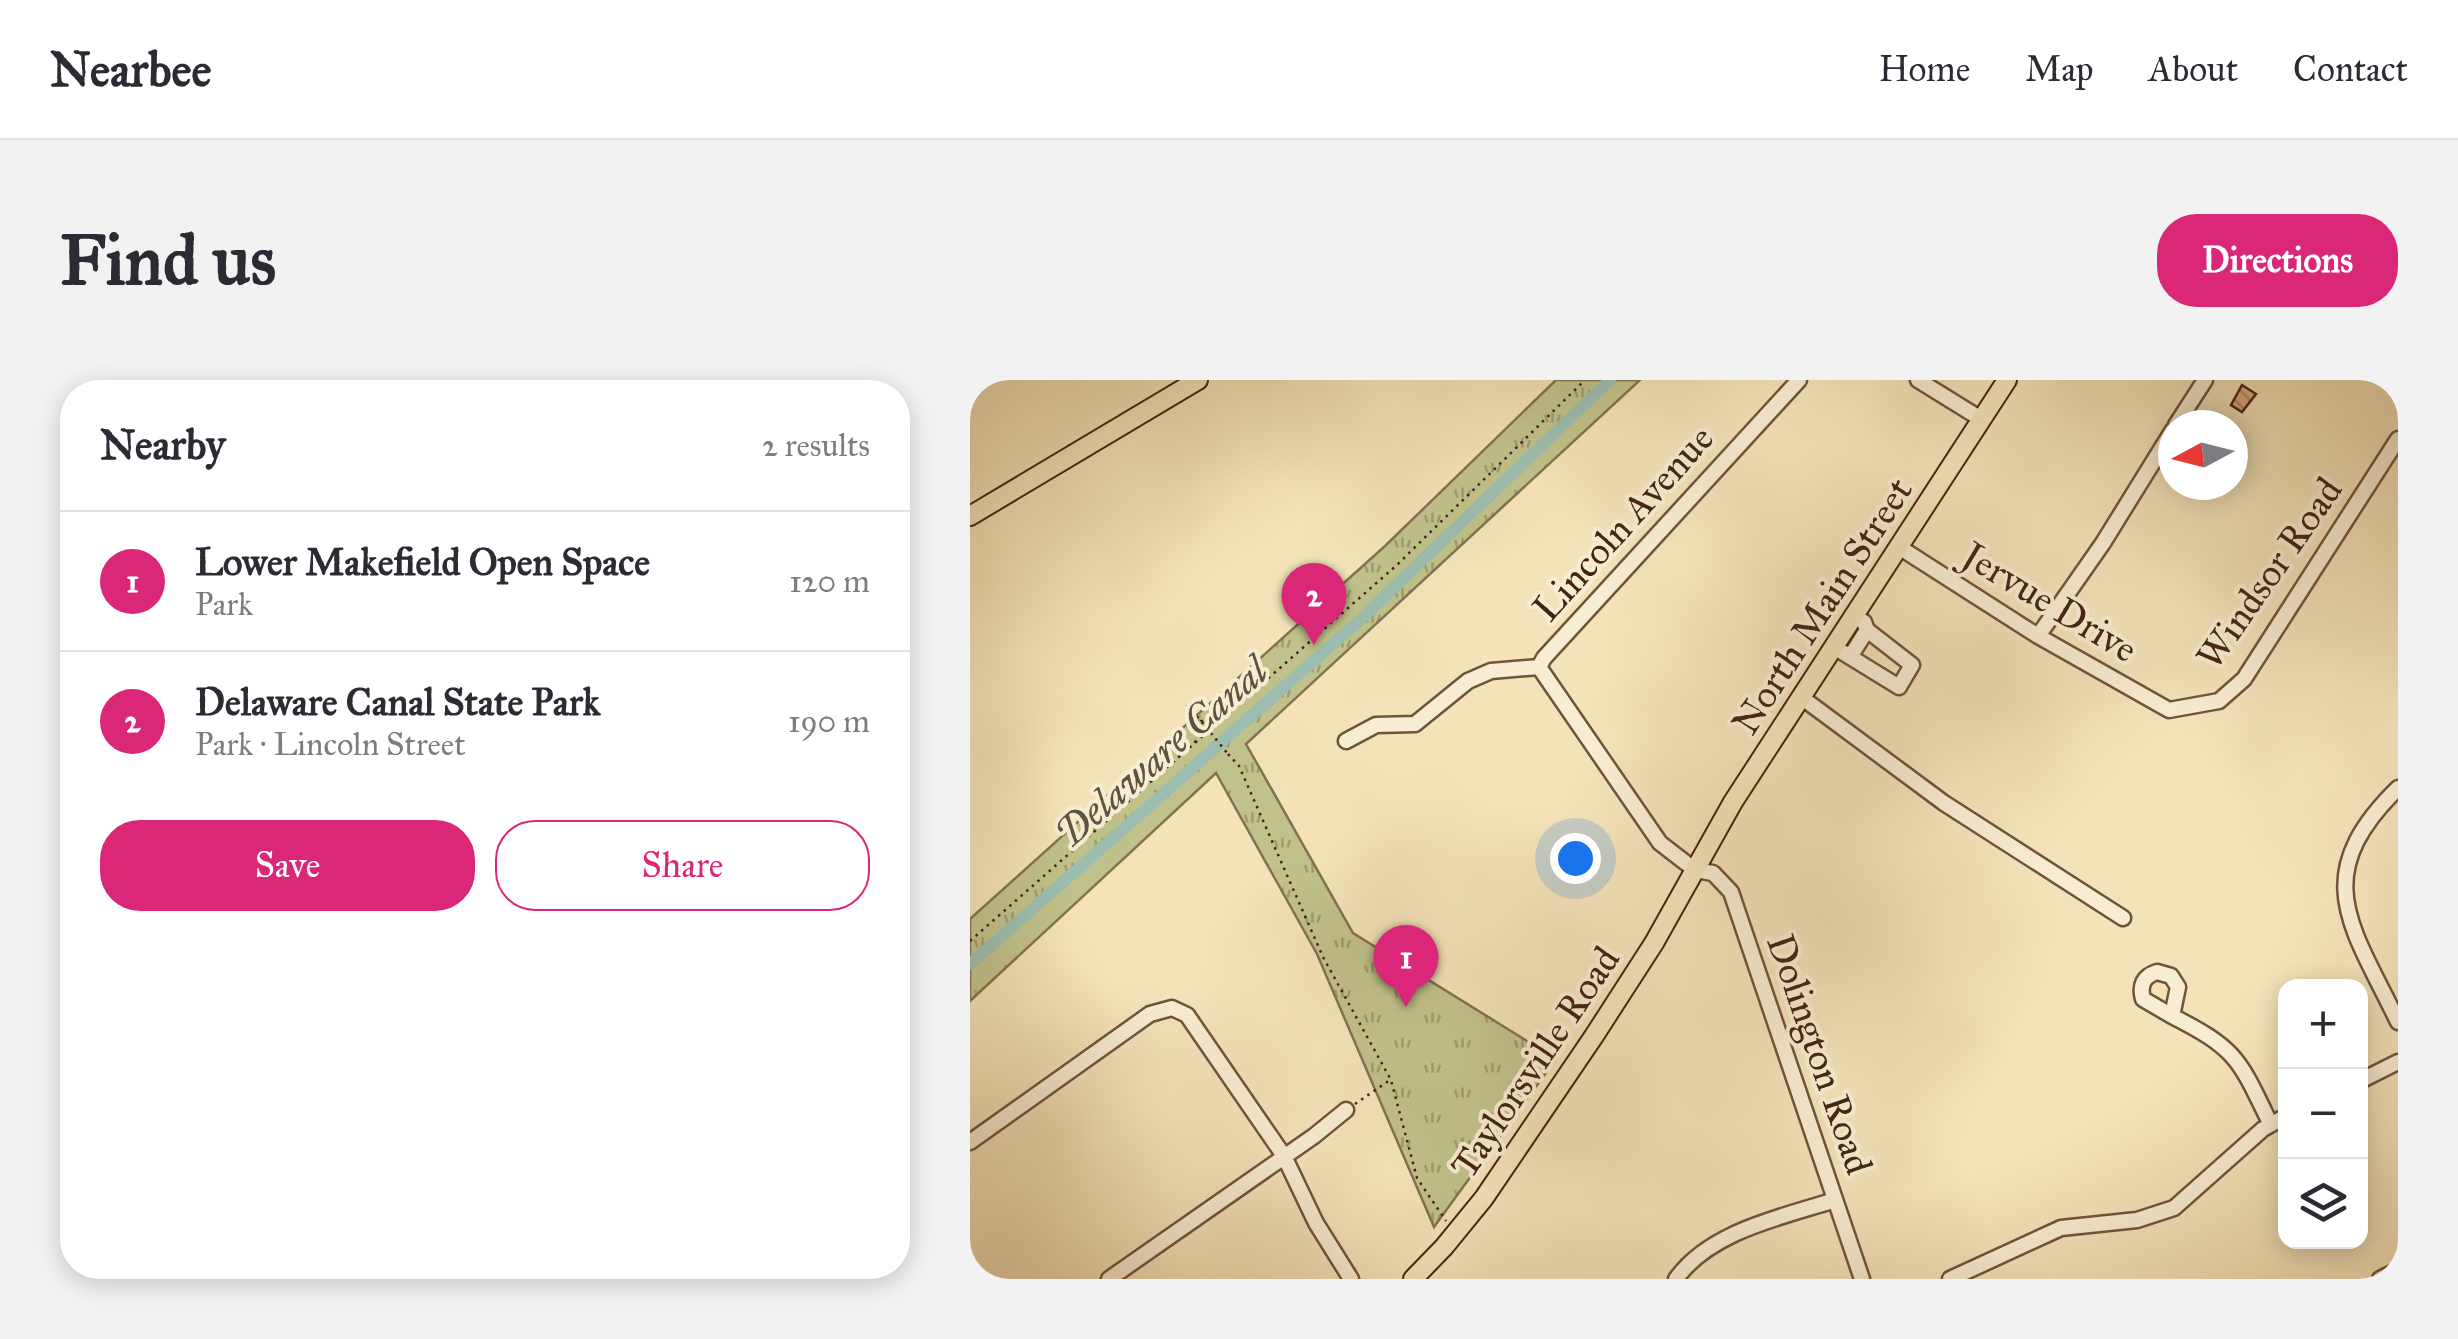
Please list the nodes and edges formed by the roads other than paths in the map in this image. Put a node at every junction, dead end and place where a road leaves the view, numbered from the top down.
1 (1198, 380) edge
2 (1800, 380) edge
3 (1918, 380) edge
4 (2007, 380) edge
5 (2205, 380) edge
6 (2186, 410) edge
7 (1981, 420) junction
8 (2398, 439) edge
9 (2158, 455) edge
10 (970, 516) edge
11 (1899, 547) junction
12 (1854, 616) junction
13 (1868, 630) junction
14 (2038, 636) junction
15 (1842, 652) junction
16 (1536, 668) junction
17 (1801, 697) junction
18 (2169, 710) joint
19 (1346, 741) dead end
20 (2398, 788) edge
21 (1696, 870) junction
22 (2123, 918) dead end
23 (2172, 1016) dead end
24 (2398, 1022) edge
25 (2398, 1062) edge
26 (2368, 1077) edge
27 (1346, 1110) road end
28 (2278, 1120) edge
29 (2270, 1124) junction
30 (970, 1142) edge
31 (1284, 1156) junction
32 (1835, 1200) junction
33 (2398, 1270) edge
34 (1109, 1279) edge
35 (1351, 1279) edge
36 (1413, 1279) edge
37 (1676, 1279) edge
38 (1862, 1279) edge
39 (1950, 1279) edge
40 (2380, 1279) edge

1 - 10 main road
2 - 16 street, Lincoln Avenue
3 - 7 street
4 - 7 main road, North Main Street
5 - 6 street
7 - 11 main road, North Main Street
8 - 18 street, Windsor Road
9 - 14 street
11 - 12 main road, North Main Street
11 - 14 street, Jervue Drive
12 - 13 street
12 - 15 main road, North Main Street
13 - 15 street
13 - 15 street
14 - 18 street, Jervue Drive
15 - 17 main road, North Main Street
16 - 19 street
16 - 21 street, Dolington Road
17 - 21 main road, North Main Street
17 - 22 street
20 - 24 street
21 - 32 street, Dolington Road
21 - 36 main road, Taylorsville Road
23 - 29 street
25 - 26 street
27 - 31 street
28 - 29 street
29 - 39 street
30 - 31 street
31 - 34 street
31 - 35 street
32 - 37 street
32 - 38 street, Dolington Road
33 - 40 street

